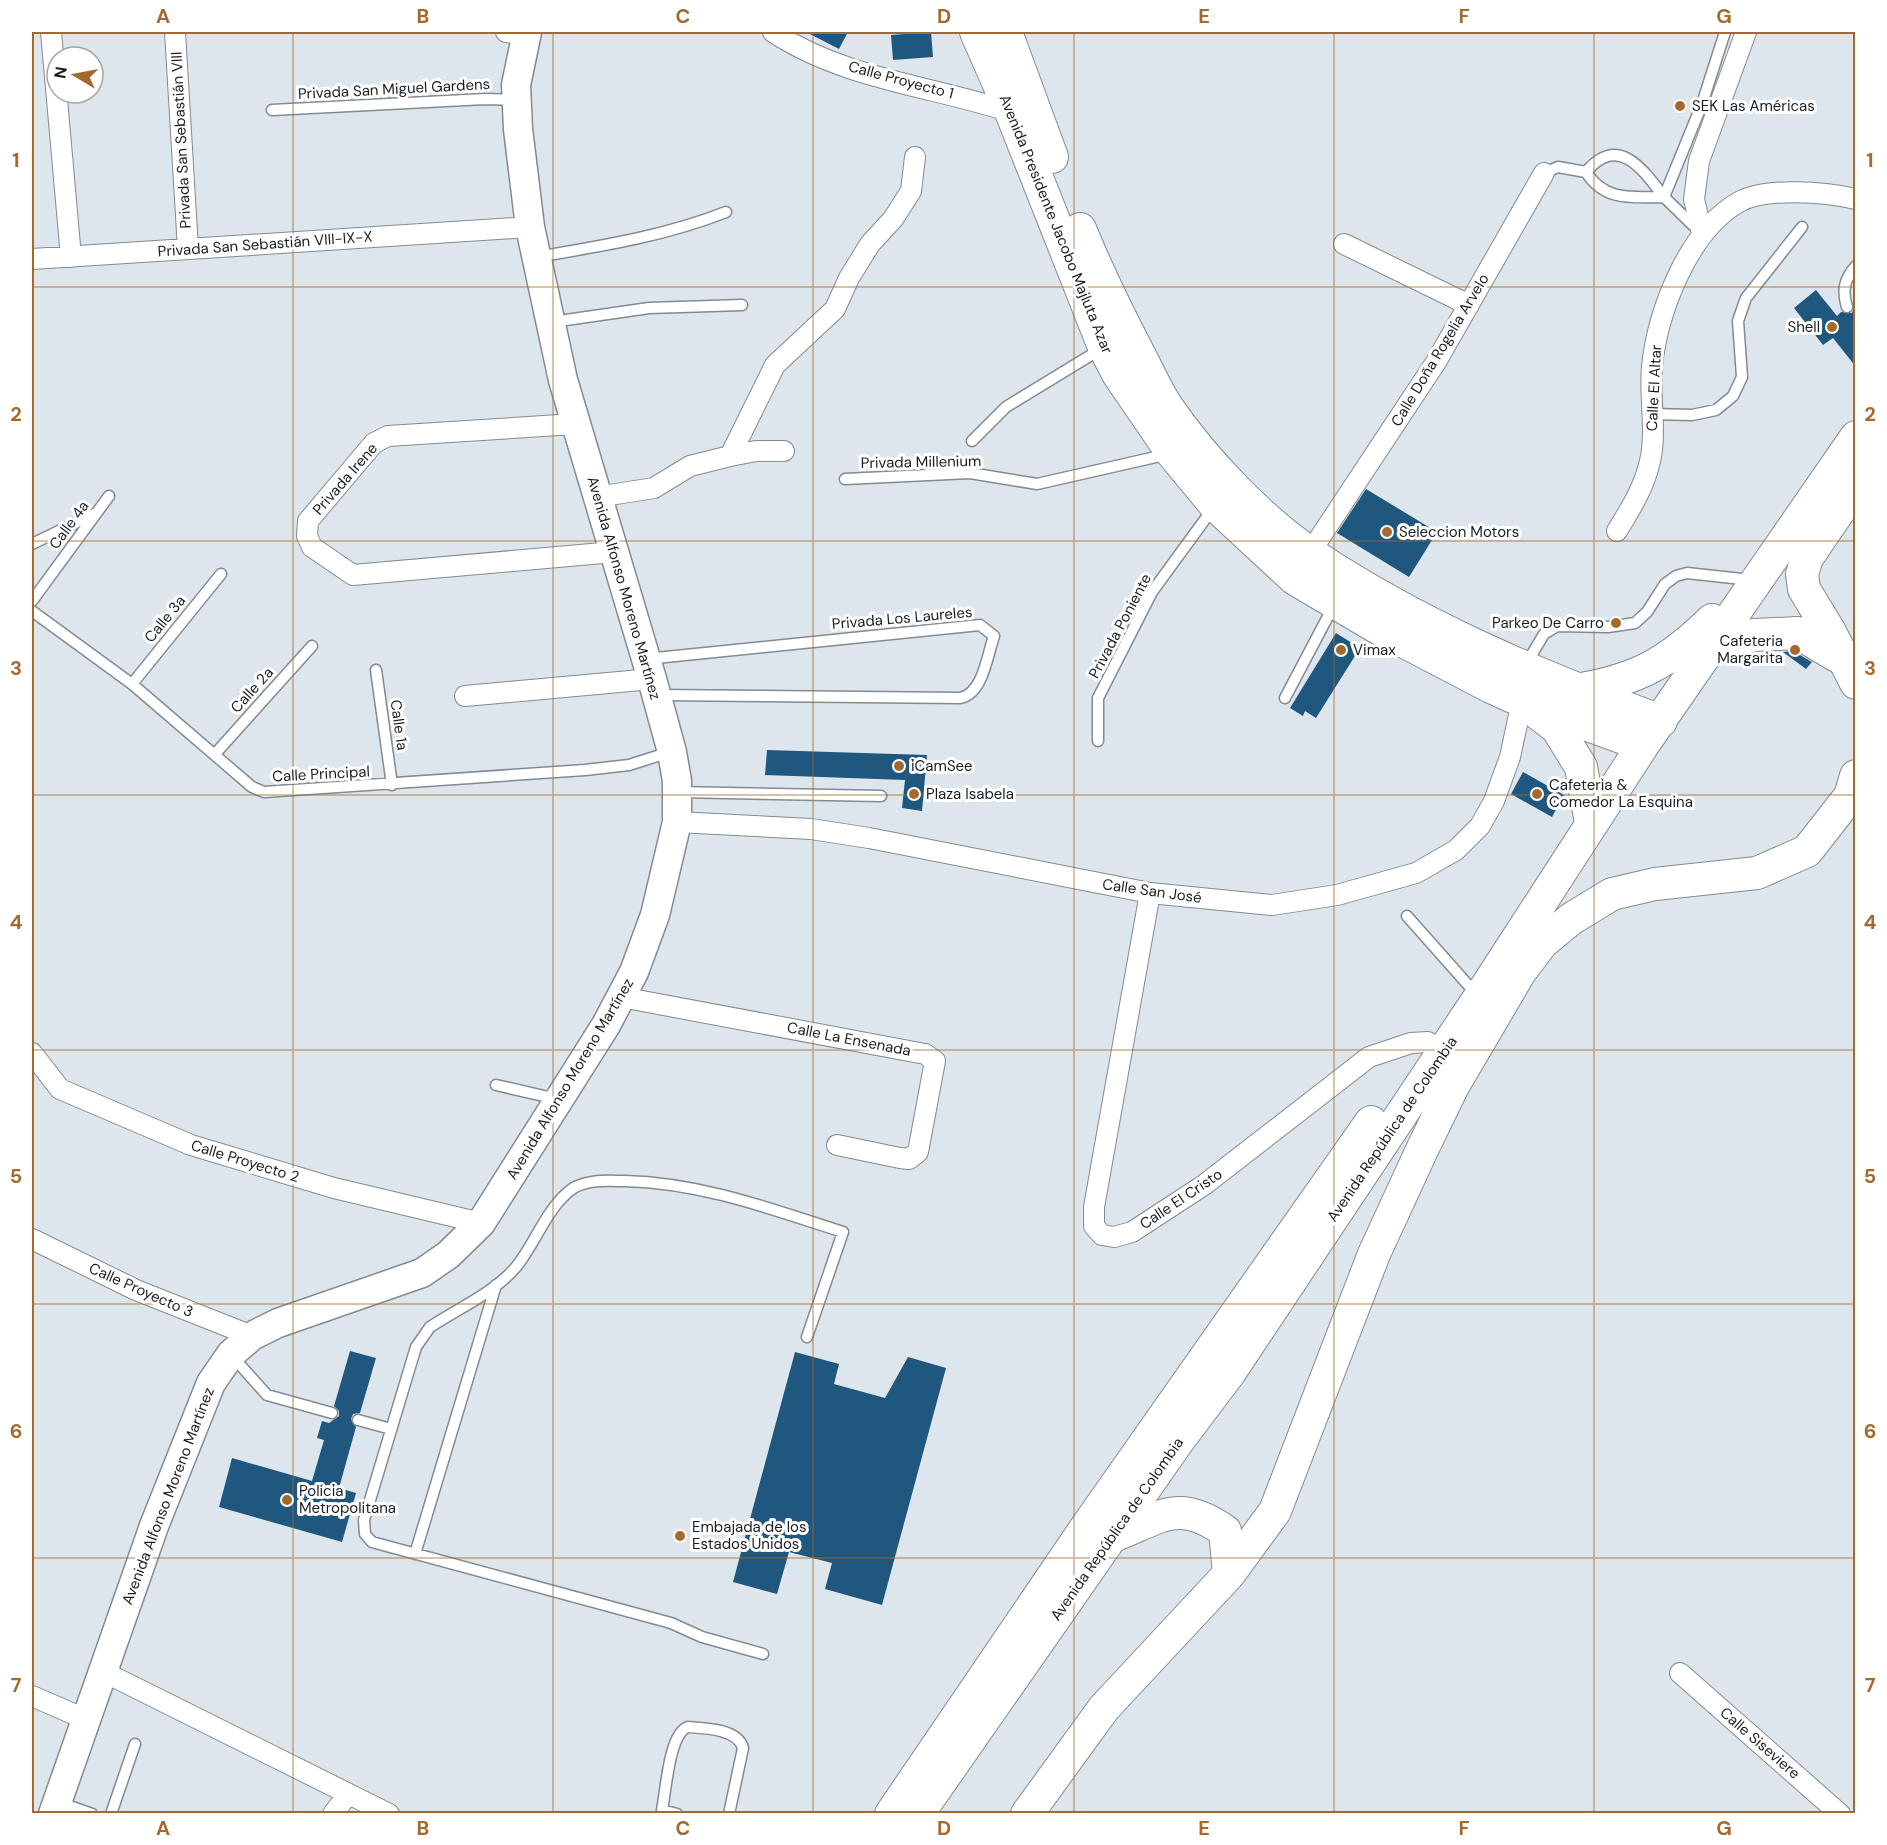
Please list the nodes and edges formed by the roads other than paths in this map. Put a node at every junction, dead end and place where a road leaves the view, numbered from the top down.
1 (51, 32) edge
2 (175, 32) edge
3 (520, 32) edge
4 (773, 32) edge
5 (976, 32) edge
6 (1006, 32) edge
7 (1725, 32) edge
8 (1746, 32) edge
9 (517, 100) junction
10 (1022, 108) junction
11 (272, 110) dead end
12 (915, 157) dead end
13 (1586, 172) junction
14 (1544, 173) joint
15 (1664, 197) junction
16 (1856, 199) edge
17 (726, 212) dead end
18 (530, 227) junction
19 (1802, 227) dead end
20 (1702, 234) junction
21 (1344, 244) dead end
22 (188, 249) junction
23 (71, 257) junction
24 (537, 257) junction
25 (32, 259) edge
26 (1856, 266) edge
27 (742, 305) dead end
28 (1469, 305) junction
29 (1847, 307) dead end
30 (550, 322) junction
31 (1104, 347) junction
32 (1651, 414) junction
33 (575, 424) junction
34 (1856, 437) edge
35 (972, 441) dead end
36 (784, 451) dead end
37 (1172, 453) junction
38 (730, 456) junction
39 (845, 479) dead end
40 (109, 496) dead end
41 (597, 497) junction
42 (1850, 501) edge
43 (1215, 505) junction
44 (98, 512) junction
45 (1617, 531) dead end
46 (32, 544) edge
47 (614, 552) junction
48 (1302, 566) junction
49 (221, 574) dead end
50 (1750, 586) junction
51 (32, 601) edge
52 (1335, 602) junction
53 (32, 611) edge
54 (312, 646) dead end
55 (1708, 648) junction
56 (1525, 666) junction
57 (376, 670) dead end
58 (1850, 672) edge
59 (651, 677) junction
60 (132, 684) junction
61 (1576, 690) junction
62 (465, 696) dead end
63 (1285, 698) dead end
64 (1522, 701) junction
65 (1652, 733) junction
66 (1098, 741) dead end
67 (672, 752) junction
68 (214, 754) junction
69 (1856, 776) edge
70 (392, 785) junction
71 (677, 792) junction
72 (881, 796) dead end
73 (677, 822) junction
74 (1592, 823) junction
75 (1150, 893) junction
76 (1407, 916) dead end
77 (621, 997) junction
78 (1479, 998) junction
79 (1441, 1038) junction
80 (32, 1053) edge
81 (496, 1085) dead end
82 (559, 1100) junction
83 (837, 1145) dead end
84 (481, 1223) junction
85 (32, 1239) edge
86 (496, 1285) junction
87 (807, 1337) dead end
88 (242, 1345) junction
89 (332, 1413) dead end
90 (358, 1420) dead end
91 (391, 1429) junction
92 (1113, 1536) junction
93 (415, 1554) junction
94 (1228, 1574) junction
95 (763, 1654) dead end
96 (102, 1671) junction
97 (1680, 1673) dead end
98 (32, 1696) edge
99 (86, 1719) junction
100 (135, 1744) dead end
101 (348, 1794) junction
102 (55, 1807) edge
103 (923, 1810) edge
104 (92, 1814) edge
105 (111, 1814) edge
106 (333, 1814) edge
107 (389, 1814) edge
108 (677, 1814) edge
109 (729, 1814) edge
110 (891, 1814) edge
111 (1027, 1814) edge
112 (1840, 1814) edge

1 - 23 street
2 - 22 street, Privada San Sebastián VIII
3 - 9 main road, Avenida Alfonso Moreno Martínez
4 - 10 street, Calle Proyecto 1
5 - 10 main road, Avenida Presidente Jacobo Majluta Azar
6 - 10 main road, Avenida Presidente Jacobo Majluta Azar
7 - 15 lane
8 - 20 street
9 - 11 lane, Privada San Miguel Gardens
9 - 18 main road, Avenida Alfonso Moreno Martínez
10 - 31 main road, Avenida Presidente Jacobo Majluta Azar
10 - 48 main road, Avenida Presidente Jacobo Majluta Azar
12 - 38 street
13 - 14 lane
13 - 15 lane
13 - 15 lane
14 - 28 street, Calle Doña Rogelia Arvelo
15 - 20 lane
16 - 20 street, Calle El Altar
17 - 24 lane
18 - 22 street, Privada San Sebastián VIII-IX-X
18 - 24 main road, Avenida Alfonso Moreno Martínez
19 - 32 lane
20 - 32 street, Calle El Altar
21 - 28 street
22 - 23 street, Privada San Sebastián VIII-IX-X
23 - 25 street, Privada San Sebastián VIII-IX-X
24 - 30 main road, Avenida Alfonso Moreno Martínez
26 - 29 lane
27 - 30 lane
28 - 48 street, Calle Doña Rogelia Arvelo
30 - 33 main road, Avenida Alfonso Moreno Martínez
31 - 35 lane
31 - 37 main road, Avenida Presidente Jacobo Majluta Azar
32 - 45 street, Calle El Altar
33 - 41 main road, Avenida Alfonso Moreno Martínez
33 - 47 street, Privada Irene
34 - 50 main road, Avenida República de Colombia
36 - 38 street
37 - 39 lane, Privada Millenium
37 - 43 main road, Avenida Presidente Jacobo Majluta Azar
38 - 41 street
40 - 44 lane, Calle 4a
41 - 47 main road, Avenida Alfonso Moreno Martínez
42 - 58 main road
43 - 48 main road, Avenida Presidente Jacobo Majluta Azar
43 - 66 lane, Privada Poniente
44 - 46 lane
44 - 51 lane, Calle 4a
47 - 59 main road, Avenida Alfonso Moreno Martínez
48 - 52 main road, Avenida Presidente Jacobo Majluta Azar
48 - 56 main road, Avenida Presidente Jacobo Majluta Azar
49 - 60 lane, Calle 3a
50 - 55 main road, Avenida República de Colombia
50 - 56 lane
50 - 61 main road
52 - 63 lane
52 - 64 main road, Avenida Presidente Jacobo Majluta Azar
53 - 60 lane, Calle Principal
54 - 68 lane, Calle 2a
55 - 58 main road
55 - 65 main road, Avenida República de Colombia
56 - 61 main road, Avenida Presidente Jacobo Majluta Azar
57 - 70 lane, Calle 1a
59 - 59 lane, Privada Los Laureles
59 - 62 street
59 - 67 main road, Avenida Alfonso Moreno Martínez
60 - 68 lane, Calle Principal
61 - 65 main road, Avenida Presidente Jacobo Majluta Azar
64 - 65 main road, Avenida Presidente Jacobo Majluta Azar
64 - 74 main road
64 - 75 street, Calle San José
65 - 74 main road, Avenida República de Colombia
67 - 70 lane, Calle Principal
67 - 71 main road, Avenida Alfonso Moreno Martínez
68 - 70 lane, Calle Principal
69 - 94 main road, Avenida República de Colombia
71 - 72 lane
71 - 73 main road, Avenida Alfonso Moreno Martínez
73 - 75 street, Calle San José
73 - 77 main road, Avenida Alfonso Moreno Martínez
74 - 78 main road, Avenida República de Colombia
75 - 79 street, Calle El Cristo
76 - 78 lane
77 - 82 main road, Avenida Alfonso Moreno Martínez
77 - 83 street, Calle La Ensenada
78 - 79 main road, Avenida República de Colombia
79 - 92 main road, Avenida República de Colombia
79 - 110 main road
80 - 84 street, Calle Proyecto 2
81 - 82 lane
82 - 84 main road, Avenida Alfonso Moreno Martínez
84 - 88 main road, Avenida Alfonso Moreno Martínez
85 - 88 street, Calle Proyecto 3
86 - 87 lane
86 - 91 lane
86 - 93 lane
88 - 89 lane
88 - 96 main road, Avenida Alfonso Moreno Martínez
90 - 91 lane
91 - 93 lane
92 - 94 main road
92 - 103 main road, Avenida República de Colombia
93 - 95 lane
94 - 111 main road, Avenida República de Colombia
96 - 99 main road, Avenida Alfonso Moreno Martínez
96 - 101 street
97 - 112 street, Calle Siseviere
98 - 99 street
99 - 102 main road, Avenida Alfonso Moreno Martínez
100 - 105 lane
101 - 106 street
101 - 107 street
102 - 104 lane
108 - 109 lane

